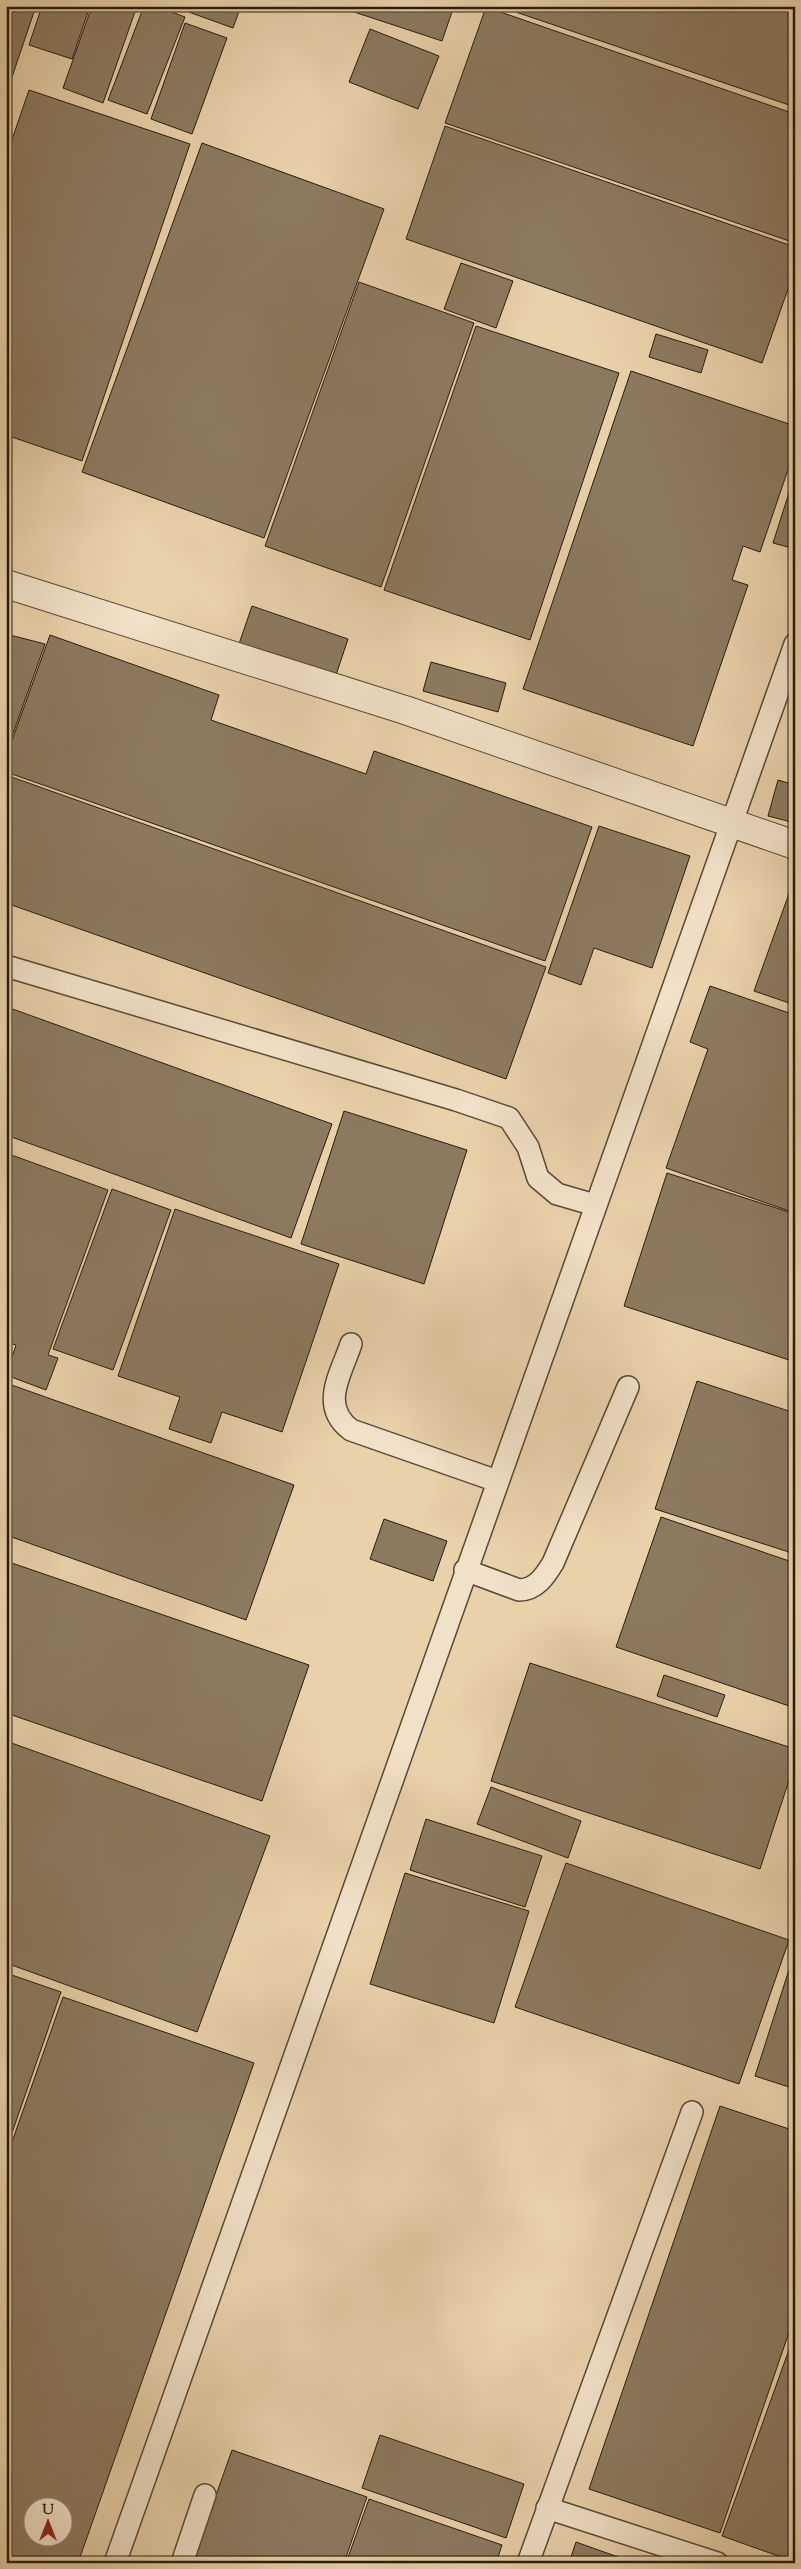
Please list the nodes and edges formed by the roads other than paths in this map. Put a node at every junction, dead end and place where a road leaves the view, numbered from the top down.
1 (6, 584) edge
2 (795, 644) edge
3 (731, 823) junction
4 (795, 845) edge
5 (6, 966) edge
6 (595, 1205) junction
7 (351, 1344) dead end
8 (628, 1387) dead end
9 (497, 1481) junction
10 (465, 1570) junction
11 (692, 2112) dead end
12 (205, 2495) dead end
13 (547, 2508) junction
14 (115, 2563) edge
15 (182, 2563) edge
16 (528, 2563) edge
17 (717, 2563) edge

1 - 3 street
2 - 3 lane
3 - 4 street
3 - 6 lane
5 - 6 lane
6 - 9 lane
7 - 9 lane
8 - 10 lane
9 - 10 lane
10 - 14 lane
11 - 13 lane
12 - 15 lane
13 - 16 lane
13 - 17 lane

